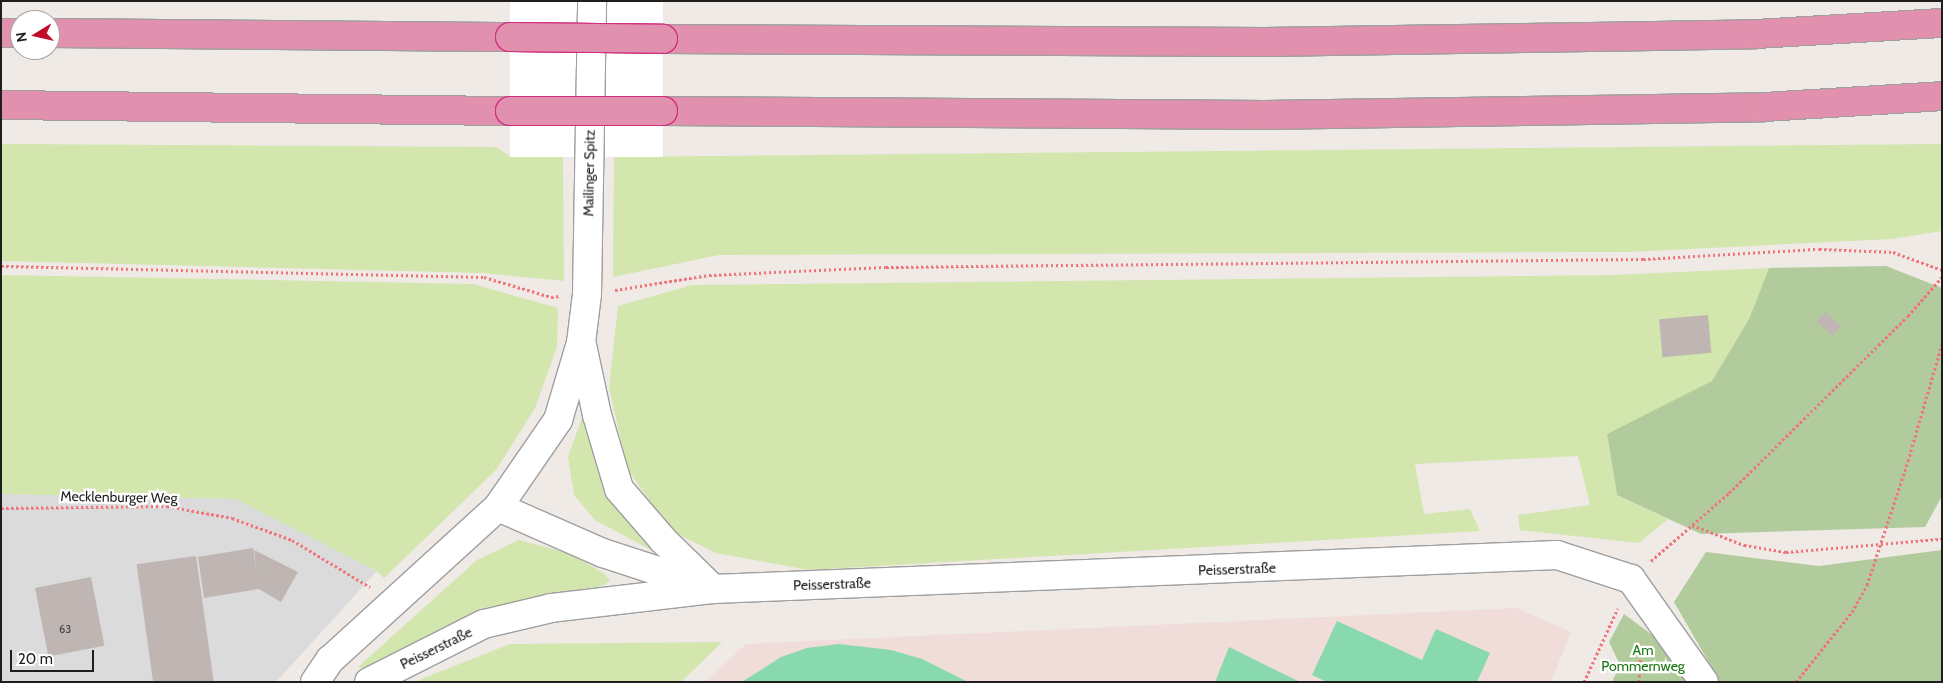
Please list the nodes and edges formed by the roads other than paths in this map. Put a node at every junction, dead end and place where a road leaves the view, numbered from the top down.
1 (592, 1) edge
2 (1942, 23) edge
3 (60, 33) edge
4 (1942, 96) edge
5 (1, 105) edge
6 (581, 344) junction
7 (498, 507) junction
8 (713, 589) junction
9 (315, 682) edge
10 (369, 682) edge
11 (1704, 682) edge

1 - 6 street, Mailinger Spitz
2 - 3 highway, bridge
4 - 5 highway, bridge
6 - 7 street
6 - 8 street
7 - 8 street, Peisserstraße
7 - 9 street
8 - 10 street, Peisserstraße
8 - 11 street, Peisserstraße

